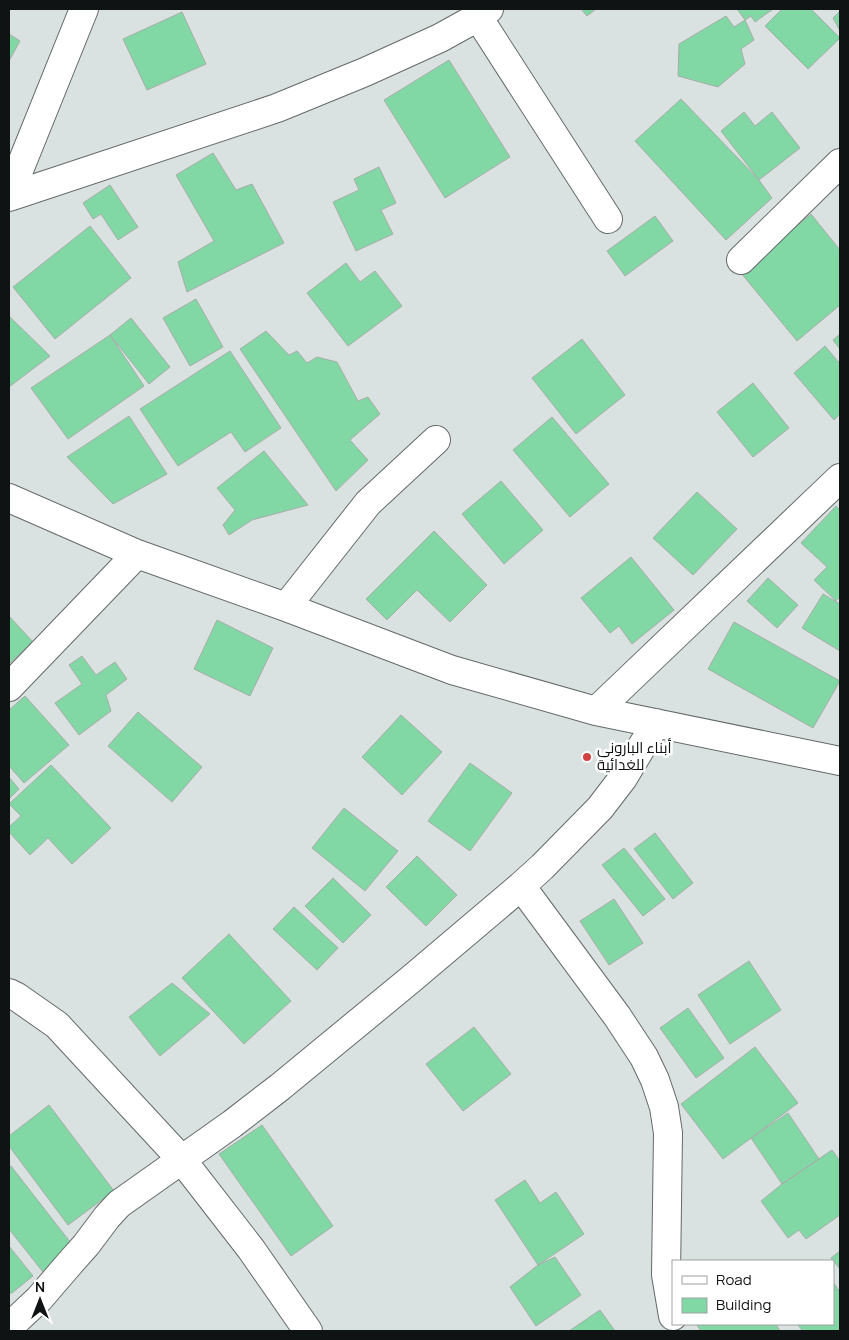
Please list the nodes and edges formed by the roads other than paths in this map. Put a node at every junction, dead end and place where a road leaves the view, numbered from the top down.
1 (84, 9) edge
2 (483, 13) edge
3 (840, 163) edge
4 (9, 196) edge
5 (608, 219) dead end
6 (740, 260) dead end
7 (436, 440) dead end
8 (840, 478) edge
9 (9, 498) edge
10 (137, 554) junction
11 (286, 606) junction
12 (9, 686) edge
13 (596, 711) junction
14 (656, 723) junction
15 (840, 761) edge
16 (521, 886) junction
17 (9, 993) edge
18 (182, 1160) junction
19 (672, 1310) edge
20 (9, 1327) edge
21 (308, 1331) edge

1 - 4 street
2 - 4 street
2 - 5 street
3 - 6 street
7 - 11 street
8 - 13 street
9 - 10 street
10 - 11 street
10 - 12 street
11 - 13 street
13 - 14 street
14 - 15 street
14 - 16 street
16 - 18 street
16 - 19 street
17 - 18 street
18 - 20 street
18 - 21 street

